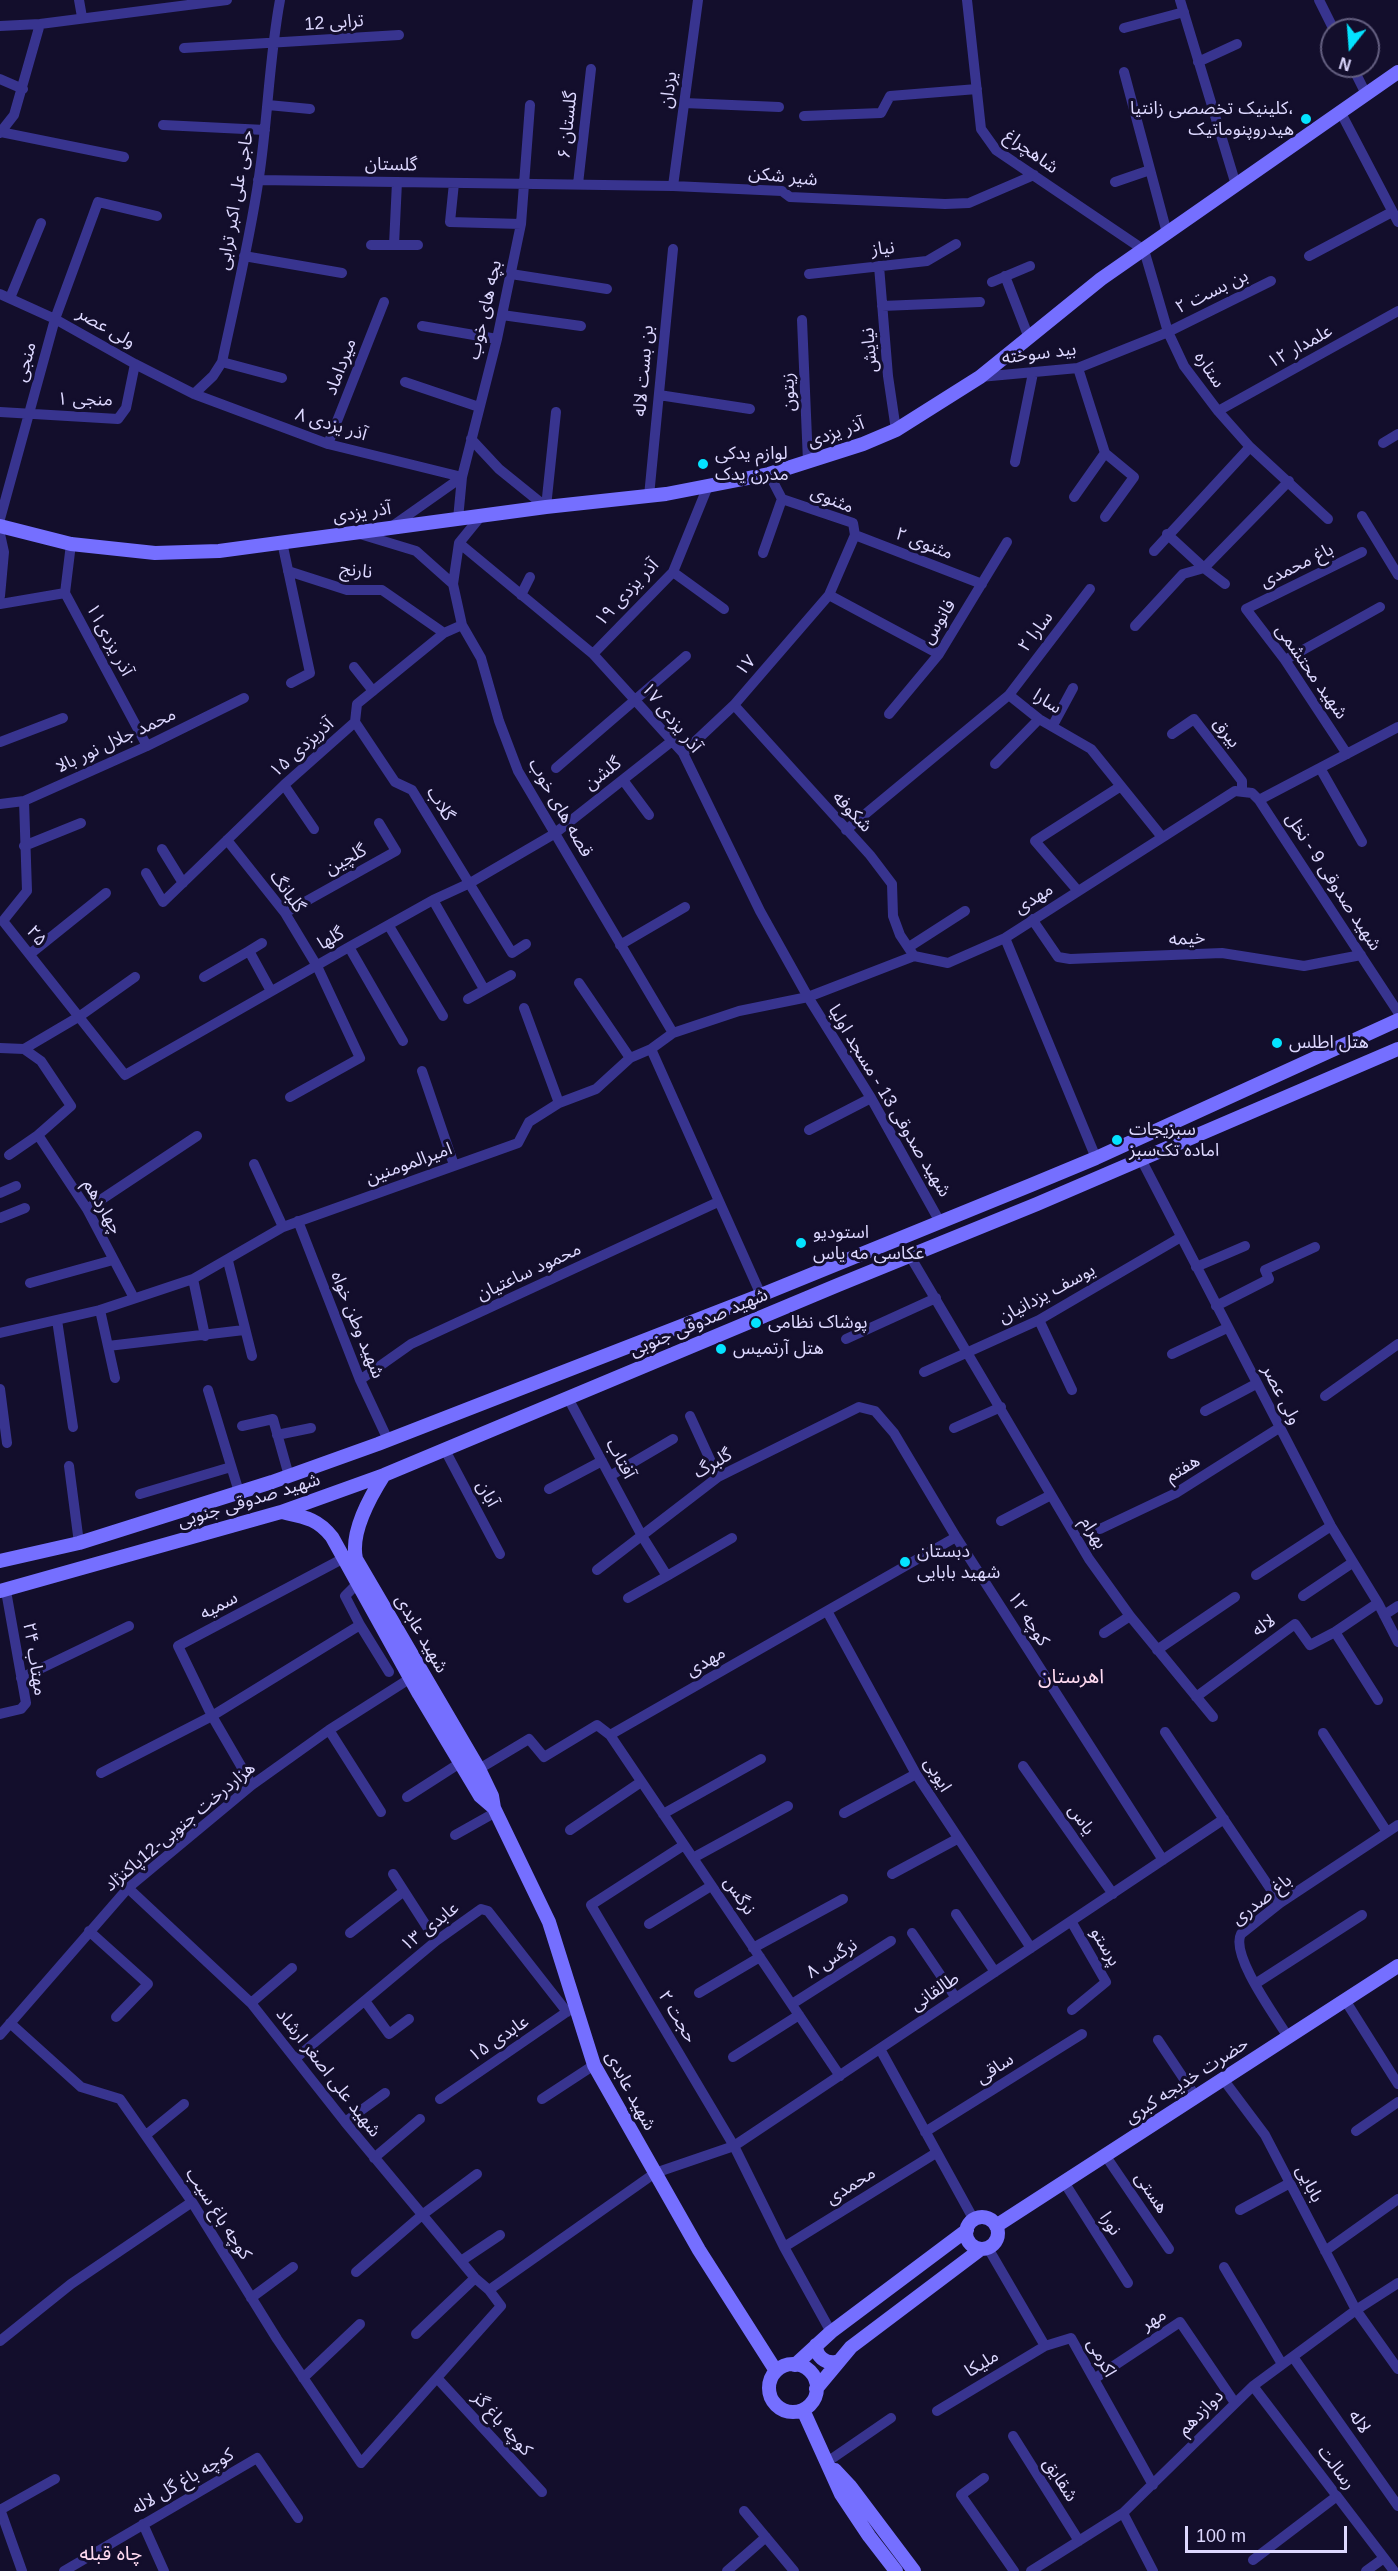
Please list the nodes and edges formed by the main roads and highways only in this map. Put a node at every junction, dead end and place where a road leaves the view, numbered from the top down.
1 (1398, 72) edge
2 (0, 526) edge
3 (1398, 1020) edge
4 (1398, 1049) edge
5 (831, 1265) junction
6 (838, 1285) junction
7 (384, 1475) junction
8 (281, 1512) junction
9 (0, 1562) edge
10 (3, 1591) edge
11 (416, 1675) junction
12 (495, 1810) junction
13 (1398, 1966) edge
14 (970, 2225) junction
15 (996, 2226) junction
16 (984, 2249) junction
17 (816, 2345) junction
18 (836, 2362) junction
19 (795, 2365) junction
20 (776, 2371) junction
21 (816, 2389) junction
22 (803, 2410) junction
23 (827, 2462) junction
24 (896, 2571) edge
25 (914, 2571) edge

1 - 2 main road, آذر یزدی
3 - 5 main road, شهید صدوقی جنوبی
4 - 6 main road, شهید صدوقی جنوبی
5 - 6 main road
5 - 9 main road, شهید صدوقی جنوبی
6 - 7 main road, شهید صدوقی جنوبی
7 - 8 main road, شهید صدوقی جنوبی
7 - 11 main road, شهید عابدی
8 - 10 main road, شهید صدوقی جنوبی
8 - 11 main road, شهید عابدی
11 - 12 main road, شهید عابدی
11 - 12 main road, شهید عابدی
12 - 20 main road, شهید عابدی
13 - 15 main road, حضرت خدیجه کبری
14 - 15 main road
14 - 16 main road
14 - 17 main road
15 - 16 main road
16 - 18 main road
17 - 18 main road
17 - 19 main road
18 - 21 main road
19 - 20 main road
19 - 21 main road
20 - 22 main road
21 - 22 main road
22 - 23 main road
23 - 24 main road
23 - 25 main road

